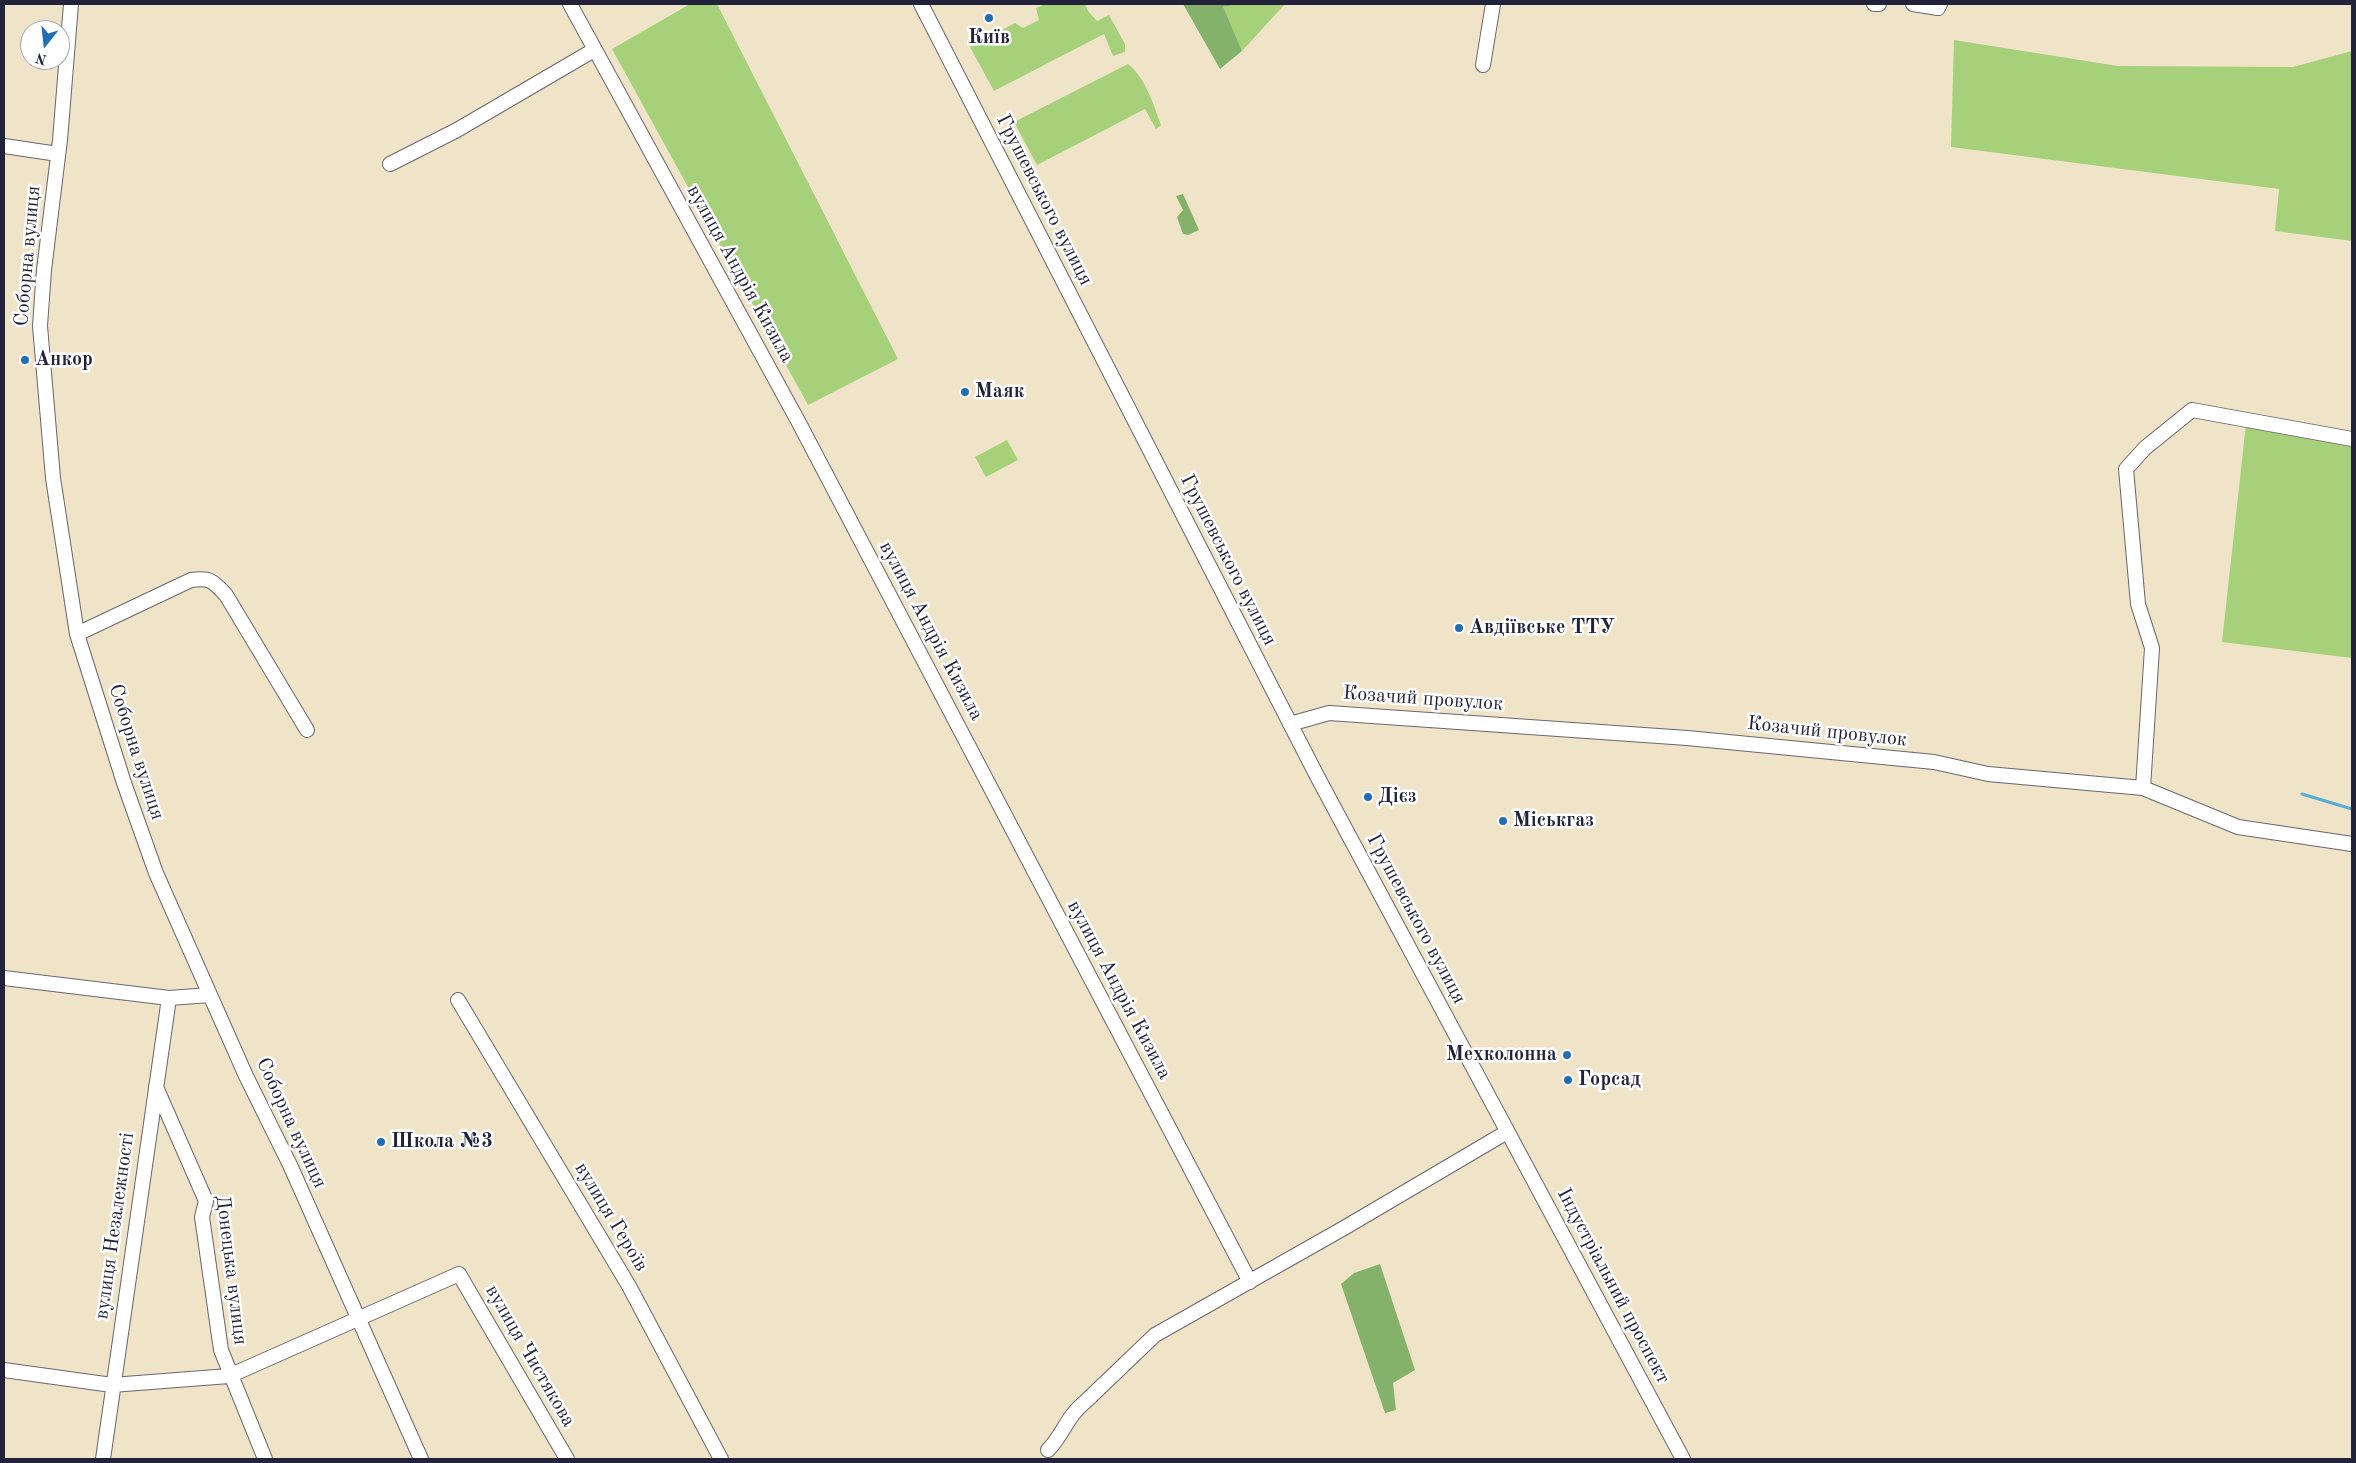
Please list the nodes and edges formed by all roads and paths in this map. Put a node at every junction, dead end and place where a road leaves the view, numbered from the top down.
1 (71, 4) edge
2 (570, 4) edge
3 (921, 4) edge
4 (1493, 4) edge
5 (1874, 4) edge
6 (1878, 4) edge
7 (1913, 4) edge
8 (1940, 4) edge
9 (594, 50) junction
10 (1483, 65) dead end
11 (4, 146) edge
12 (58, 154) junction
13 (390, 164) dead end
14 (2352, 440) edge
15 (77, 634) junction
16 (1290, 724) junction
17 (306, 730) dead end
18 (2143, 788) junction
19 (2352, 844) edge
20 (4, 978) edge
21 (210, 995) junction
22 (169, 998) junction
23 (458, 1000) dead end
24 (156, 1086) junction
25 (1507, 1132) junction
26 (1250, 1282) junction
27 (356, 1318) junction
28 (4, 1370) edge
29 (230, 1376) junction
30 (112, 1385) junction
31 (1048, 1450) dead end
32 (103, 1459) edge
33 (265, 1459) edge
34 (421, 1459) edge
35 (567, 1459) edge
36 (721, 1459) edge
37 (1683, 1459) edge

1 - 12 street, Соборна вулиця
2 - 9 street, вулиця Андрія Кизила
3 - 16 street, Грушевського вулиця
4 - 10 street
5 - 6 street
7 - 8 street
9 - 13 street
9 - 26 street, вулиця Андрія Кизила
11 - 12 street
12 - 15 street, Соборна вулиця
14 - 18 street
15 - 17 street
15 - 21 street, Соборна вулиця
16 - 18 street, Козачий провулок
16 - 25 street, Грушевського вулиця
18 - 19 street, Козачий провулок
20 - 22 street
21 - 22 street
21 - 27 street, Соборна вулиця
22 - 24 street, вулиця Незалежності
23 - 36 street, вулиця Героїв
24 - 29 street, Донецька вулиця
24 - 30 street, вулиця Незалежності
25 - 26 street
25 - 37 street, Індустріальний проспект
26 - 31 street
27 - 29 street
27 - 34 street, Соборна вулиця
27 - 35 street, вулиця Чистякова
28 - 30 street
29 - 30 street
29 - 33 street, Донецька вулиця
30 - 32 street, вулиця Незалежності

